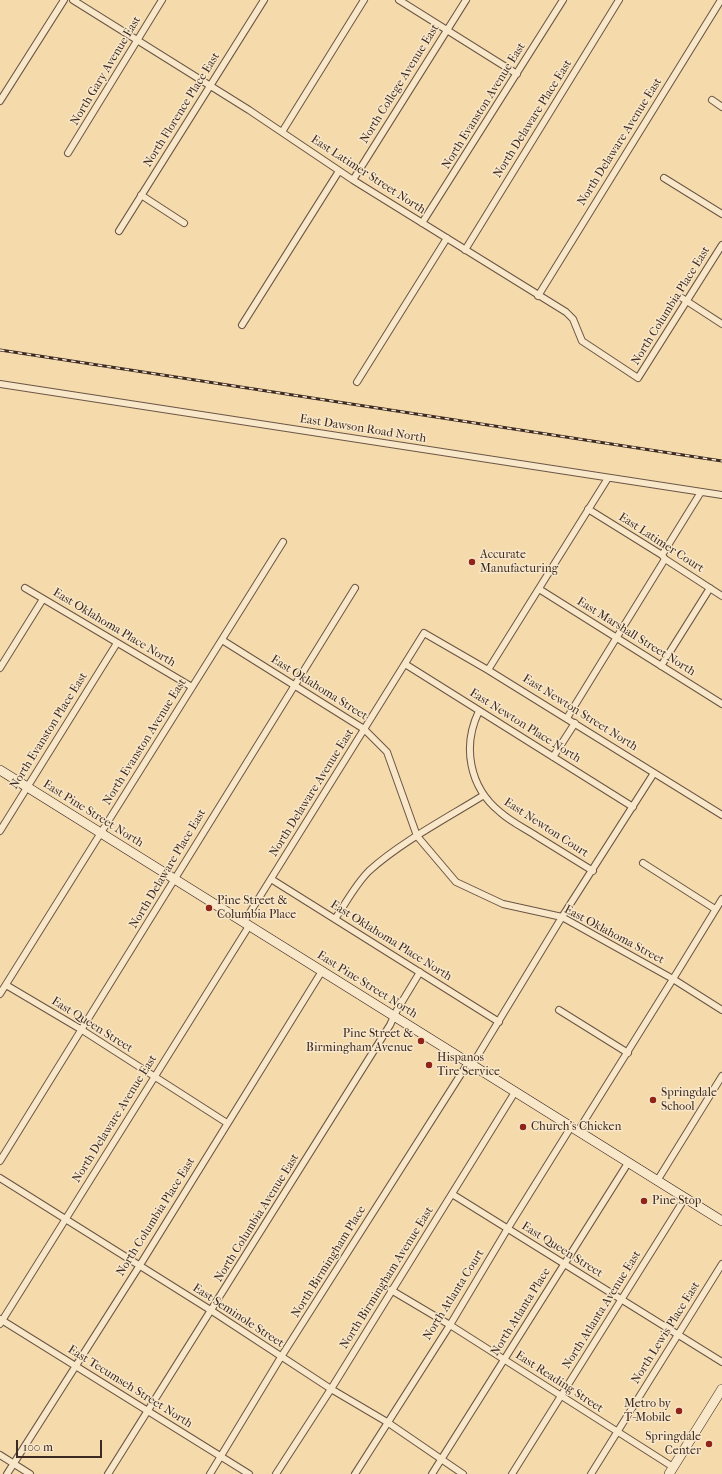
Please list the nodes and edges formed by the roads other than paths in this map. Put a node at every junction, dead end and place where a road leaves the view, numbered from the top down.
1 (64, 0) edge
2 (73, 0) edge
3 (162, 0) edge
4 (264, 0) edge
5 (364, 0) edge
6 (399, 0) edge
7 (466, 0) edge
8 (563, 0) edge
9 (619, 0) edge
10 (721, 0) edge
11 (447, 30) junction
12 (138, 40) junction
13 (517, 74) junction
14 (210, 86) junction
15 (712, 100) dead end
16 (0, 101) edge
17 (722, 107) edge
18 (282, 132) junction
19 (68, 152) dead end
20 (340, 171) junction
21 (664, 178) dead end
22 (353, 180) junction
23 (141, 195) junction
24 (722, 214) edge
25 (184, 222) dead end
26 (422, 223) junction
27 (119, 231) dead end
28 (446, 238) junction
29 (722, 245) edge
30 (465, 250) junction
31 (538, 296) junction
32 (684, 300) junction
33 (722, 324) edge
34 (242, 325) dead end
35 (638, 378) joint
36 (357, 382) dead end
37 (0, 384) edge
38 (608, 478) junction
39 (701, 492) junction
40 (722, 495) edge
41 (588, 509) junction
42 (283, 542) dead end
43 (663, 557) junction
44 (25, 588) dead end
45 (355, 588) dead end
46 (710, 588) junction
47 (539, 589) junction
48 (722, 596) edge
49 (43, 599) junction
50 (424, 633) joint
51 (617, 638) junction
52 (222, 640) junction
53 (117, 643) junction
54 (405, 664) junction
55 (661, 666) junction
56 (0, 668) edge
57 (488, 670) junction
58 (295, 686) junction
59 (192, 687) junction
60 (722, 704) edge
61 (479, 710) junction
62 (567, 718) junction
63 (575, 723) junction
64 (364, 729) junction
65 (553, 757) junction
66 (0, 770) edge
67 (654, 773) junction
68 (27, 787) junction
69 (484, 795) junction
70 (633, 807) junction
71 (722, 815) edge
72 (0, 831) edge
73 (101, 833) junction
74 (417, 836) junction
75 (643, 863) dead end
76 (592, 871) junction
77 (174, 879) junction
78 (271, 879) junction
79 (722, 899) edge
80 (715, 909) junction
81 (562, 917) junction
82 (336, 919) junction
83 (246, 924) junction
84 (322, 971) junction
85 (420, 972) junction
86 (674, 979) junction
87 (6, 985) junction
88 (0, 994) edge
89 (559, 1010) dead end
90 (722, 1010) edge
91 (394, 1016) junction
92 (499, 1022) junction
93 (82, 1030) junction
94 (628, 1053) junction
95 (470, 1064) junction
96 (722, 1076) edge
97 (154, 1077) junction
98 (515, 1092) junction
99 (227, 1123) junction
100 (575, 1129) junction
101 (0, 1161) edge
102 (628, 1163) junction
103 (0, 1178) edge
104 (657, 1181) junction
105 (452, 1194) junction
106 (685, 1198) junction
107 (65, 1218) junction
108 (722, 1221) edge
109 (508, 1228) junction
110 (564, 1264) junction
111 (722, 1264) edge
112 (140, 1265) junction
113 (392, 1290) junction
114 (621, 1300) junction
115 (212, 1311) junction
116 (1, 1321) edge
117 (450, 1325) junction
118 (678, 1335) junction
119 (281, 1357) junction
120 (504, 1359) junction
121 (722, 1362) edge
122 (75, 1365) junction
123 (331, 1389) junction
124 (722, 1389) edge
125 (561, 1396) junction
126 (148, 1411) junction
127 (387, 1422) junction
128 (617, 1433) junction
129 (0, 1455) edge
130 (221, 1457) junction
131 (441, 1459) junction
132 (13, 1464) junction
133 (671, 1471) edge
134 (7, 1474) edge
135 (30, 1474) edge
136 (108, 1474) edge
137 (210, 1474) edge
138 (249, 1474) edge
139 (276, 1474) edge
140 (355, 1474) edge
141 (432, 1474) edge
142 (463, 1474) edge
143 (512, 1474) edge
144 (591, 1474) edge

1 - 16 street
2 - 12 street, East Latimer Street North
3 - 12 street, North Gary Avenue East
4 - 14 street, North Florence Place East
5 - 18 street
6 - 11 street
7 - 11 street, North College Avenue East
8 - 13 street, North Evanston Avenue East
9 - 30 street, North Delaware Place East
10 - 31 street, North Delaware Avenue East
11 - 13 street
11 - 22 street, North College Avenue East
12 - 14 street, East Latimer Street North
12 - 19 street, North Gary Avenue East
13 - 26 street, North Evanston Avenue East
14 - 18 street, East Latimer Street North
14 - 23 street, North Florence Place East
15 - 17 street
18 - 20 street, East Latimer Street North
20 - 22 street, East Latimer Street North
20 - 34 street
21 - 24 street
22 - 26 street, East Latimer Street North
23 - 25 street
23 - 27 street, North Florence Place East
26 - 28 street, East Latimer Street North
28 - 30 street, East Latimer Street North
28 - 36 street
29 - 32 street, North Columbia Place East
30 - 31 street, East Latimer Street North
31 - 35 street, East Latimer Street North
32 - 33 street
32 - 35 street, North Columbia Place East
37 - 38 street, East Dawson Road North
38 - 39 street, East Dawson Road North
38 - 41 street
39 - 40 street, East Dawson Road North
39 - 43 street
41 - 43 street, East Latimer Court
41 - 47 street
42 - 52 street, North Evanston Avenue East
43 - 46 street, East Latimer Court
43 - 51 street
44 - 49 street, East Oklahoma Place North
45 - 58 street, North Delaware Place East
46 - 48 street, East Latimer Court
46 - 55 street
47 - 51 street, East Marshall Street North
47 - 57 street
49 - 53 street, East Oklahoma Place North
49 - 56 street
50 - 54 street, North Delaware Avenue East
50 - 57 street, East Newton Street North
51 - 55 street, East Marshall Street North
51 - 62 street
52 - 58 street, East Oklahoma Street
52 - 59 street, North Evanston Avenue East
53 - 59 street, East Oklahoma Place North
53 - 68 street, North Evanston Place East
54 - 61 street, East Newton Place North
54 - 64 street, North Delaware Avenue East
55 - 60 street, East Marshall Street North
57 - 62 street, East Newton Street North
58 - 64 street, East Oklahoma Street
58 - 77 street, North Delaware Place East
59 - 73 street, North Evanston Avenue East
61 - 65 street, East Newton Place North
61 - 69 street, East Newton Court
62 - 63 street, East Newton Street North
63 - 65 street
63 - 67 street, East Newton Street North
64 - 74 street, East Oklahoma Street
64 - 78 street, North Delaware Avenue East
65 - 70 street, East Newton Place North
66 - 68 main road, East Pine Street North
67 - 70 street, North Birmingham Place
67 - 71 street, East Newton Street North
68 - 72 street, North Evanston Place East
68 - 73 main road, East Pine Street North
69 - 74 street
69 - 76 street, East Newton Court
70 - 76 street, North Birmingham Place
73 - 77 main road, East Pine Street North
73 - 87 street, North Evanston Avenue East
74 - 81 street, East Oklahoma Street
74 - 82 street
75 - 80 street
76 - 81 street, North Birmingham Place
77 - 83 main road, East Pine Street North
77 - 93 street, North Delaware Place East
78 - 82 street, East Oklahoma Place North
78 - 83 street, North Delaware Avenue East
79 - 80 street
80 - 86 street
81 - 86 street, East Oklahoma Street
81 - 92 street, North Birmingham Place
82 - 85 street, East Oklahoma Place North
83 - 84 main road, East Pine Street North
83 - 97 street, North Delaware Avenue East
84 - 91 main road, East Pine Street North
84 - 99 street, North Columbia Place East
85 - 91 street, North Columbia Avenue East
85 - 92 street, East Oklahoma Place North
86 - 90 street, East Oklahoma Street
86 - 94 street
87 - 88 street, North Evanston Avenue East
87 - 93 street, East Queen Street
89 - 94 street
91 - 95 main road, East Pine Street North
91 - 115 street, North Columbia Avenue East
92 - 95 street, North Birmingham Place
93 - 97 street, East Queen Street
93 - 101 street, North Delaware Place East
94 - 100 street
95 - 98 main road, East Pine Street North
95 - 119 street, North Birmingham Place
96 - 104 street
97 - 99 street, East Queen Street
97 - 107 street, North Delaware Avenue East
98 - 100 main road, East Pine Street North
98 - 105 street, North Birmingham Avenue East
99 - 112 street, North Columbia Place East
100 - 102 main road, East Pine Street North
100 - 109 street, North Atlanta Court
102 - 104 main road, East Pine Street North
102 - 110 street, North Atlanta Place
103 - 107 street, East Seminole Street
104 - 106 main road, East Pine Street North
105 - 109 street, East Queen Street
105 - 113 street, North Birmingham Avenue East
106 - 108 main road, East Pine Street North
106 - 114 street, North Atlanta Avenue East
107 - 112 street, East Seminole Street
107 - 116 street, North Delaware Avenue East
109 - 110 street, East Queen Street
109 - 117 street, North Atlanta Court
110 - 114 street, East Queen Street
110 - 120 street, North Atlanta Place
111 - 118 street, North Lewis Place East
112 - 115 street, East Seminole Street
112 - 122 street, North Columbia Place East
113 - 117 street, East Reading Street
113 - 123 street, North Birmingham Avenue East
114 - 118 street, East Queen Street
114 - 125 street, North Atlanta Avenue East
115 - 119 street, East Seminole Street
115 - 126 street, North Columbia Avenue East
116 - 122 street, East Tecumseh Street North
117 - 120 street, East Reading Street
117 - 127 street, North Atlanta Court
118 - 121 street, East Queen Street
118 - 128 street, North Lewis Place East
119 - 123 street, East Seminole Street
119 - 130 street, North Birmingham Place
120 - 125 street, East Reading Street
120 - 131 street, North Atlanta Place
122 - 126 street, East Tecumseh Street North
122 - 132 street, North Columbia Place East
123 - 127 street, East Seminole Street
123 - 139 street, North Birmingham Avenue East
124 - 133 main road
125 - 128 street, East Reading Street
125 - 143 street, North Atlanta Avenue East
126 - 130 street, East Tecumseh Street North
126 - 136 street, North Columbia Avenue East
127 - 131 street, East Seminole Street
127 - 140 street, North Atlanta Court
128 - 133 street, East Reading Street
128 - 144 street, North Lewis Place East
129 - 132 street
130 - 137 street, North Birmingham Place
130 - 138 street, East Tecumseh Street North
131 - 141 street, North Atlanta Place
131 - 142 street, East Seminole Street
132 - 134 street, North Columbia Place East
132 - 135 street

